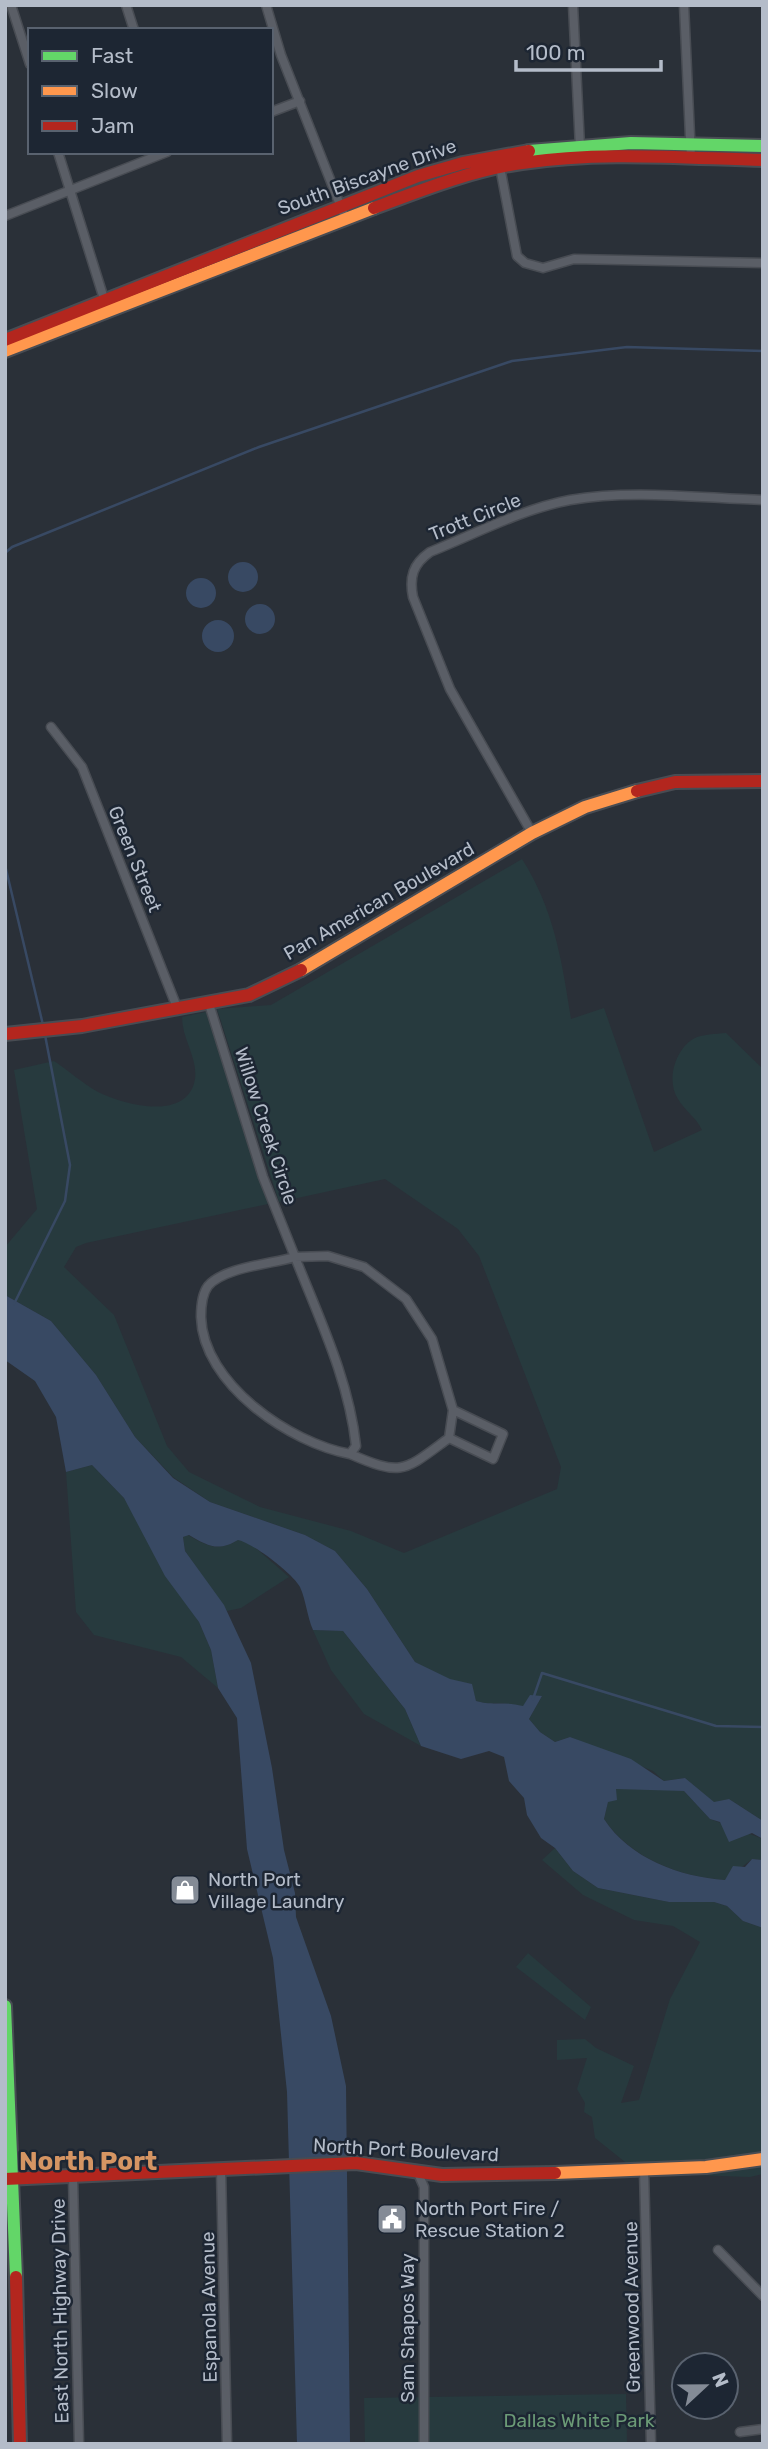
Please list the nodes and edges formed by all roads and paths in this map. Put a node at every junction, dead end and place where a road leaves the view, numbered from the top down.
1 (11, 5) edge
2 (126, 5) edge
3 (266, 5) edge
4 (573, 5) edge
5 (684, 5) edge
6 (133, 28) edge
7 (28, 58) edge
8 (300, 101) junction
9 (273, 111) edge
10 (580, 143) junction
11 (690, 144) junction
12 (763, 146) edge
13 (59, 154) edge
14 (162, 154) edge
15 (581, 157) junction
16 (691, 158) junction
17 (763, 160) edge
18 (500, 167) junction
19 (69, 190) junction
20 (341, 206) junction
21 (5, 216) edge
22 (346, 220) junction
23 (763, 264) edge
24 (106, 306) junction
25 (5, 340) edge
26 (5, 351) edge
27 (763, 500) edge
28 (51, 727) dead end
29 (763, 781) edge
30 (532, 833) junction
31 (209, 1004) junction
32 (178, 1010) junction
33 (5, 1034) edge
34 (295, 1257) junction
35 (453, 1410) junction
36 (449, 1438) junction
37 (350, 1454) junction
38 (5, 2007) edge
39 (763, 2158) edge
40 (221, 2170) junction
41 (644, 2170) junction
42 (417, 2171) junction
43 (73, 2177) junction
44 (9, 2178) edge
45 (718, 2250) dead end
46 (763, 2296) edge
47 (763, 2428) edge
48 (740, 2432) dead end
49 (19, 2444) edge
50 (79, 2444) edge
51 (227, 2444) edge
52 (424, 2444) edge
53 (651, 2444) edge

1 - 7 street
2 - 6 street
3 - 8 street
4 - 10 street
5 - 11 street
8 - 9 street
8 - 20 street
10 - 11 street, South Biscayne Drive
10 - 15 street
10 - 20 street, South Biscayne Drive
11 - 12 street, South Biscayne Drive
11 - 16 street
13 - 19 street
14 - 19 street
15 - 16 street, South Biscayne Drive
15 - 18 street, South Biscayne Drive
16 - 17 street, South Biscayne Drive
18 - 22 street, South Biscayne Drive
18 - 23 street
19 - 21 street
19 - 24 street
20 - 22 street
20 - 24 street, South Biscayne Drive
22 - 24 street, South Biscayne Drive
24 - 25 street, South Biscayne Drive
24 - 26 street, South Biscayne Drive
27 - 30 street, Trott Circle
28 - 32 street, Green Street
29 - 30 street, Pan American Boulevard
30 - 31 street, Pan American Boulevard
31 - 32 street, Pan American Boulevard
31 - 34 street, Willow Creek Circle
32 - 33 street, Pan American Boulevard
34 - 35 street
34 - 37 street, Willow Creek Circle
34 - 37 street
35 - 36 street
35 - 36 street
36 - 37 street
38 - 44 street
39 - 41 street, North Port Boulevard
40 - 42 street, North Port Boulevard
40 - 43 street, North Port Boulevard
40 - 51 street, Espanola Avenue
41 - 42 street, North Port Boulevard
41 - 53 street, Greenwood Avenue
42 - 52 street, Sam Shapos Way
43 - 44 street, North Port Boulevard
43 - 50 street, East North Highway Drive
44 - 49 street
45 - 46 street
47 - 48 street

